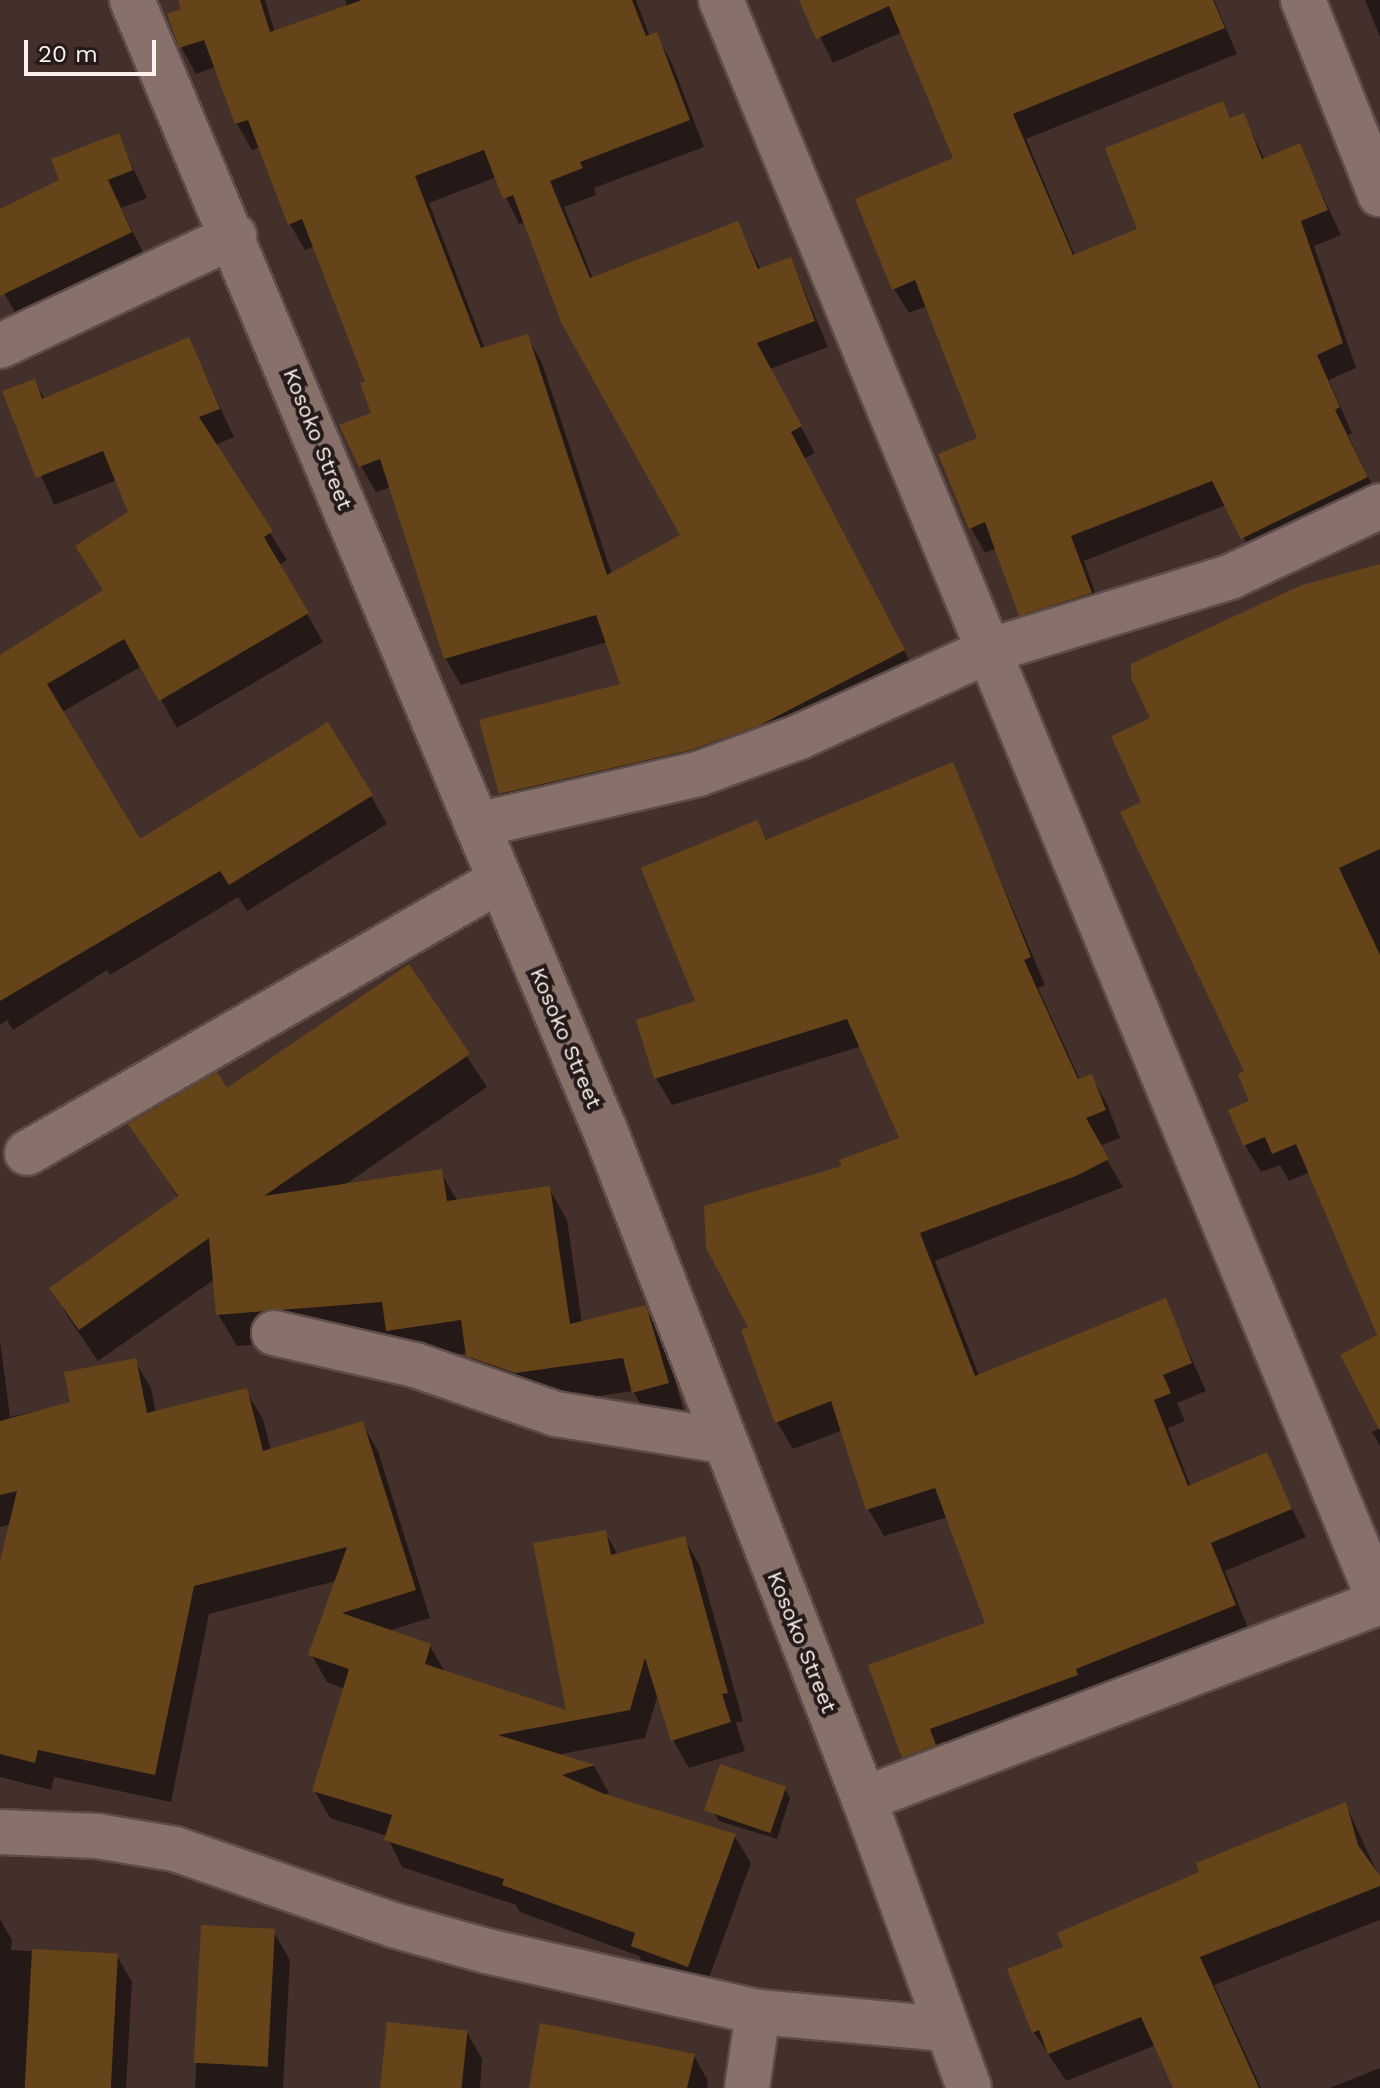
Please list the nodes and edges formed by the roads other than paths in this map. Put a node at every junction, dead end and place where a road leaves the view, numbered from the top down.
1 (132, 0) edge
2 (721, 0) edge
3 (1303, 0) edge
4 (1380, 194) edge
5 (234, 236) junction
6 (0, 346) edge
7 (1380, 506) edge
8 (988, 651) junction
9 (477, 825) junction
10 (500, 880) junction
11 (27, 1153) dead end
12 (274, 1333) dead end
13 (722, 1441) junction
14 (1380, 1602) edge
15 (864, 1799) junction
16 (0, 1832) edge
17 (758, 2012) junction
18 (946, 2029) junction
19 (747, 2088) edge
20 (969, 2088) edge

1 - 5 street, Kosoko Street
2 - 8 street
3 - 4 street
5 - 6 street
5 - 9 street, Kosoko Street
7 - 8 street
8 - 9 street
8 - 14 street
9 - 10 street, Kosoko Street
10 - 11 street
10 - 13 street, Kosoko Street
12 - 13 street
13 - 15 street, Kosoko Street
14 - 15 street
15 - 18 street, Kosoko Street
16 - 17 street
17 - 18 street
17 - 19 street
18 - 20 street, Kosoko Street

